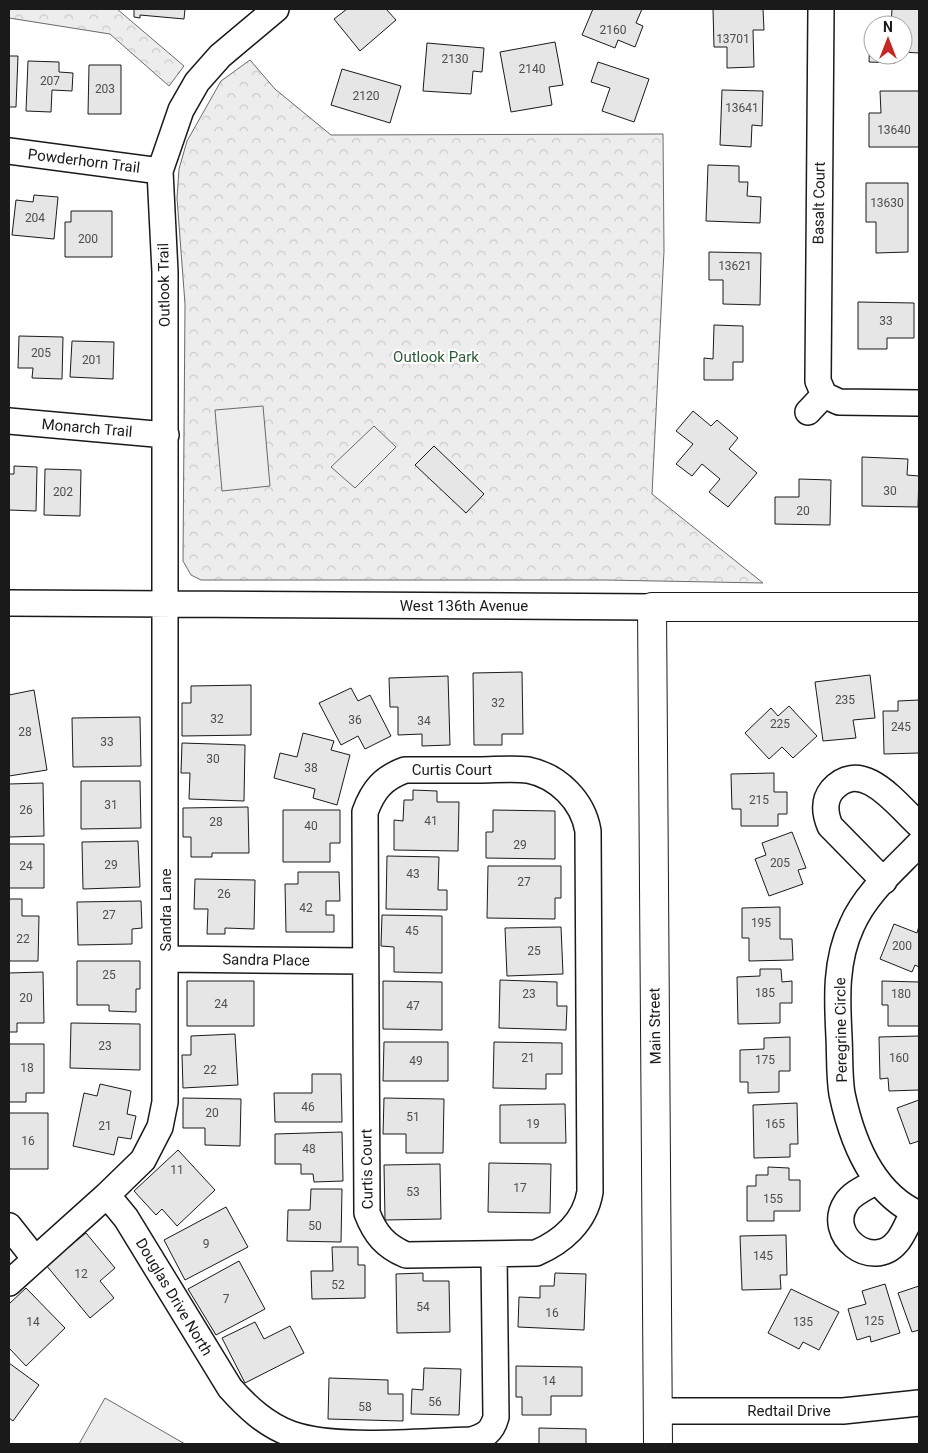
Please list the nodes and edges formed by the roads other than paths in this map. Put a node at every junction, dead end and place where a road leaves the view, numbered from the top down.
1 (276, 9) edge
2 (821, 9) edge
3 (9, 151) edge
4 (160, 171) junction
5 (919, 403) edge
6 (9, 421) edge
7 (166, 435) junction
8 (9, 602) edge
9 (166, 604) junction
10 (652, 607) junction
11 (919, 607) edge
12 (919, 825) edge
13 (919, 844) edge
14 (884, 881) junction
15 (167, 959) junction
16 (366, 961) junction
17 (877, 1181) junction
18 (107, 1195) junction
19 (916, 1213) edge
20 (9, 1226) edge
21 (494, 1255) junction
22 (35, 1258) junction
23 (9, 1284) edge
24 (919, 1403) edge
25 (658, 1411) junction
26 (359, 1443) edge
27 (658, 1444) edge

1 - 4 street, Outlook Trail
2 - 5 street, Basalt Court
3 - 4 street, Powderhorn Trail
4 - 7 street, Outlook Trail
6 - 7 street, Monarch Trail
7 - 9 street, Outlook Trail
8 - 9 street, West 136th Avenue
9 - 10 street, West 136th Avenue
9 - 15 street, Sandra Lane
10 - 11 main road, West 136th Avenue
10 - 25 main road, Main Street
12 - 14 street
13 - 14 street, Peregrine Circle
14 - 17 street, Peregrine Circle
15 - 16 street, Sandra Place
15 - 18 street, Sandra Lane
16 - 21 street, Curtis Court
16 - 21 street, Curtis Court
17 - 19 street, Peregrine Circle
17 - 19 street
18 - 22 street
18 - 26 street, Douglas Drive North
20 - 22 street
21 - 26 street
22 - 23 street
24 - 25 street, Redtail Drive
25 - 27 main road, Main Street

